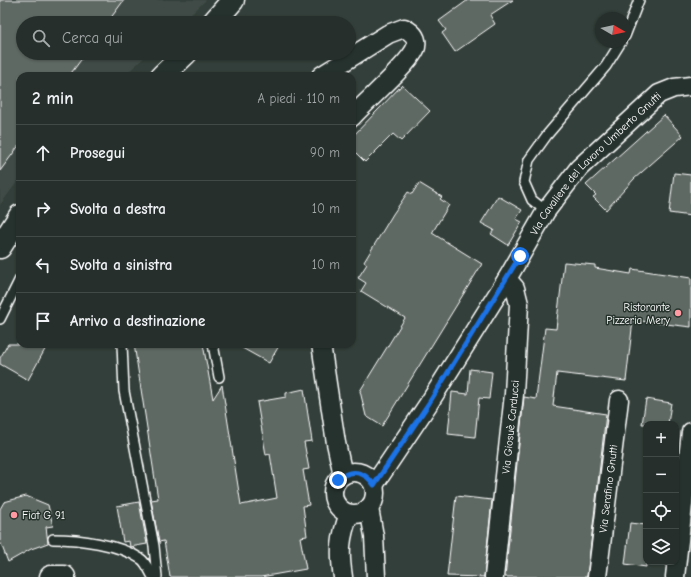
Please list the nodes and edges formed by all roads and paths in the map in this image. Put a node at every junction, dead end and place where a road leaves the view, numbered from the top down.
1 (233, 0) edge
2 (639, 0) edge
3 (219, 16) edge
4 (631, 21) edge
5 (617, 48) edge
6 (356, 54) edge
7 (179, 60) edge
8 (347, 60) edge
9 (167, 72) edge
10 (327, 72) edge
11 (691, 86) edge
12 (356, 113) edge
13 (546, 211) junction
14 (16, 222) edge
15 (0, 247) edge
16 (507, 279) junction
17 (16, 287) edge
18 (0, 319) edge
19 (122, 348) edge
20 (214, 348) edge
21 (322, 348) edge
22 (219, 377) dead end
23 (619, 400) dead end
24 (691, 432) edge
25 (691, 436) edge
26 (343, 475) junction
27 (374, 485) junction
28 (370, 508) junction
29 (349, 514) junction
30 (53, 539) dead end
31 (51, 577) edge
32 (64, 577) edge
33 (153, 577) edge
34 (157, 577) edge
35 (343, 577) edge
36 (376, 577) edge
37 (494, 577) edge
38 (597, 577) edge
39 (675, 577) edge

1 - 3 main road
2 - 4 lane
5 - 13 lane
6 - 12 street
7 - 9 main road
8 - 10 street
11 - 13 street, Via Cavaliere del Lavoro Umberto Gnutti
13 - 16 street, Via Cavaliere del Lavoro Umberto Gnutti
14 - 15 main road
16 - 27 street, Via Cavaliere del Lavoro Umberto Gnutti
16 - 37 street, Via Giosuè Carducci
17 - 18 lane
19 - 34 lane
20 - 22 lane
21 - 26 street
23 - 38 street, Via Serafino Gnutti
24 - 25 street
25 - 39 street
26 - 27 street
26 - 29 street
27 - 28 street, Via Cavaliere del Lavoro Umberto Gnutti
28 - 29 street
28 - 36 street
29 - 35 street
30 - 33 lane
31 - 32 main road

